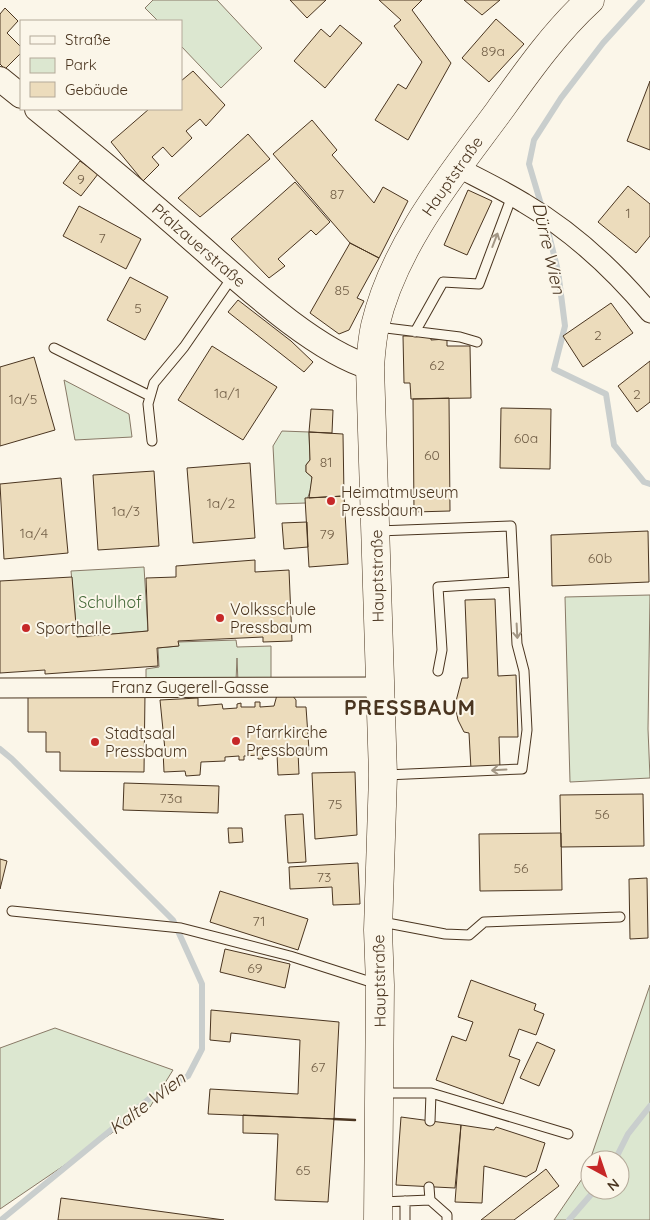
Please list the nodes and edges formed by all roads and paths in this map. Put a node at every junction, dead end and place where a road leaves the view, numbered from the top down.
1 (590, 0) edge
2 (0, 79) edge
3 (20, 95) edge
4 (38, 110) edge
5 (457, 167) junction
6 (518, 200) junction
7 (233, 275) junction
8 (650, 313) edge
9 (375, 327) junction
10 (415, 332) junction
11 (477, 342) dead end
12 (54, 348) dead end
13 (370, 367) junction
14 (150, 396) junction
15 (152, 441) dead end
16 (376, 531) junction
17 (514, 582) junction
18 (438, 671) dead end
19 (380, 687) junction
20 (0, 688) edge
21 (383, 775) junction
22 (12, 911) dead end
23 (620, 917) dead end
24 (378, 921) junction
25 (380, 985) junction
26 (379, 1092) junction
27 (431, 1094) junction
28 (430, 1121) dead end
29 (568, 1134) dead end
30 (429, 1187) dead end
31 (430, 1200) junction
32 (405, 1201) junction
33 (378, 1211) edge
34 (405, 1220) edge
35 (447, 1220) edge

1 - 5 main road, Hauptstraße
2 - 3 street
4 - 7 street, Pfalzauerstraße
5 - 6 street
5 - 9 main road, Hauptstraße
6 - 8 street
10 -> 6 lane
7 - 13 street, Pfalzauerstraße
7 - 14 lane
9 - 10 lane
9 - 13 main road, Hauptstraße
10 - 11 lane
12 - 14 lane
13 - 16 main road, Hauptstraße
14 - 15 lane
16 - 17 lane
16 - 19 main road, Hauptstraße
17 - 18 lane
17 -> 21 lane
19 - 20 street, Franz Gugerell-Gasse
19 - 21 main road, Hauptstraße
21 - 24 main road, Hauptstraße
22 - 25 lane
23 - 24 lane
24 - 25 main road, Hauptstraße
25 - 26 main road, Hauptstraße
26 - 27 lane
26 - 33 main road, Hauptstraße
27 - 28 lane
27 - 29 lane
30 - 31 lane
31 - 32 lane
31 - 35 lane
32 - 33 lane
32 - 34 lane

